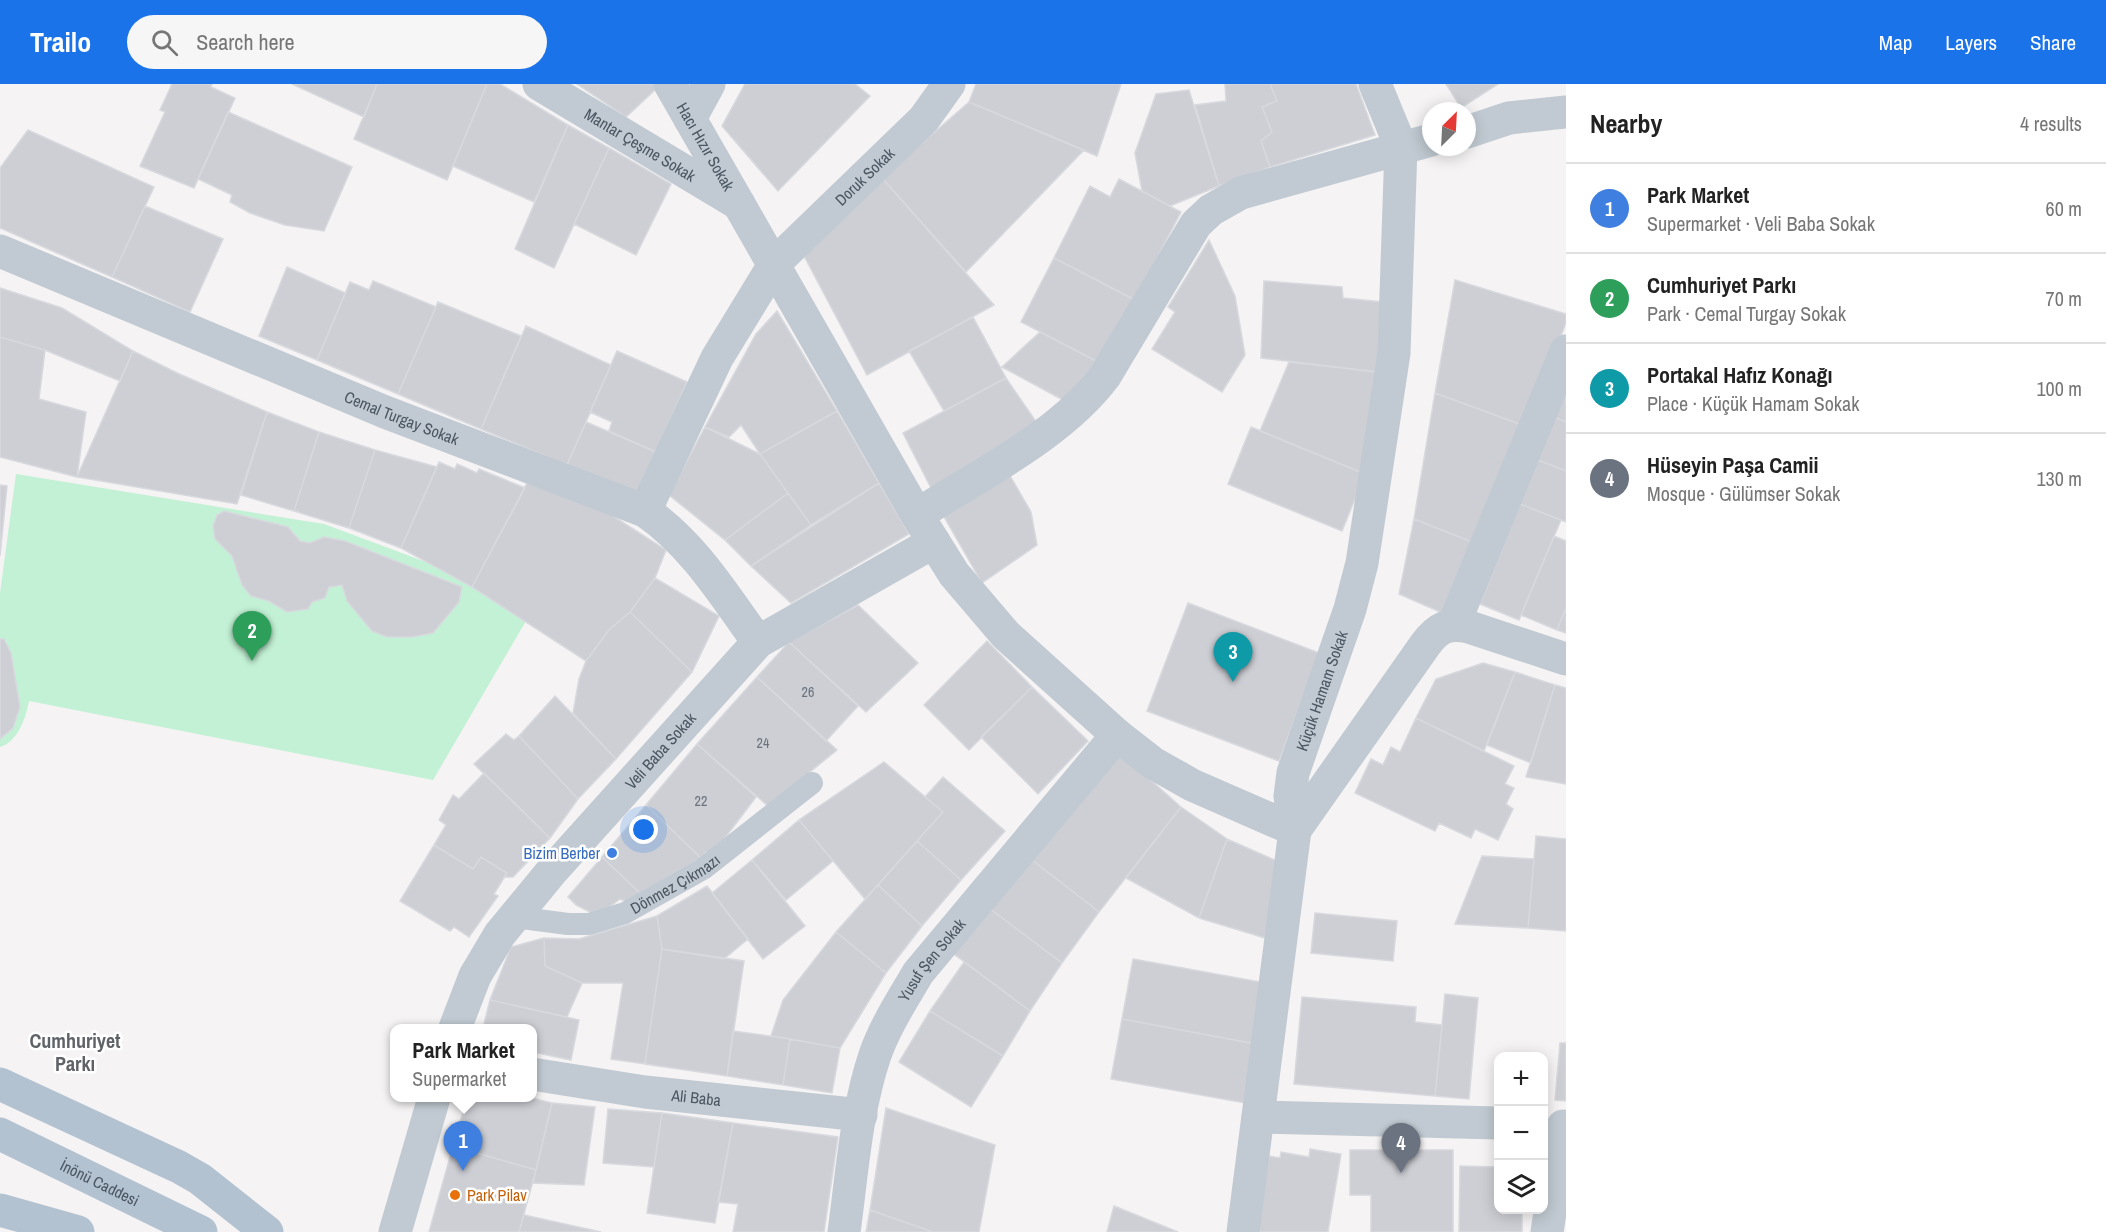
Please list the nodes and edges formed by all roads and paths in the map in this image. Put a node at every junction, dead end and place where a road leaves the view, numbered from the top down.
1 (539, 84) edge
2 (670, 84) edge
3 (710, 84) edge
4 (949, 84) edge
5 (1375, 84) edge
6 (1566, 112) edge
7 (690, 118) junction
8 (1476, 129) edge
9 (1416, 144) edge
10 (743, 207) junction
11 (0, 251) edge
12 (775, 263) junction
13 (1566, 351) edge
14 (645, 511) junction
15 (917, 515) junction
16 (934, 542) junction
17 (1454, 624) junction
18 (758, 642) junction
19 (1566, 659) edge
20 (1117, 735) junction
21 (812, 783) dead end
22 (1295, 830) junction
23 (514, 917) junction
24 (457, 1024) edge
25 (537, 1075) edge
26 (0, 1084) edge
27 (433, 1102) edge
28 (861, 1115) junction
29 (1258, 1117) junction
30 (1494, 1123) edge
31 (1557, 1125) edge
32 (0, 1134) edge
33 (0, 1210) edge
34 (78, 1232) edge
35 (201, 1232) edge
36 (267, 1232) edge
37 (395, 1232) edge
38 (844, 1232) edge
39 (1243, 1232) edge
40 (1547, 1232) edge

1 - 10 street, Mantar Çeşme Sokak
2 - 7 street, Hacı Hızır Sokak
3 - 7 street
4 - 12 street, Doruk Sokak
5 - 9 street
6 - 8 street
7 - 10 street, Hacı Hızır Sokak
9 - 15 street
9 - 22 street, Küçük Hamam Sokak
10 - 12 street, Hacı Hızır Sokak
11 - 14 street, Cemal Turgay Sokak
12 - 14 street, Doruk Sokak
12 - 15 street, Hacı Hızır Sokak
13 - 17 street
14 - 18 street, Cemal Turgay Sokak
15 - 16 street, Hacı Hızır Sokak
16 - 18 street, Veli Baba Sokak
16 - 20 street, Hacı Hızır Sokak
17 - 19 street
17 - 22 street
18 - 23 street, Veli Baba Sokak
20 - 22 street, Hacı Hızır Sokak
20 - 28 street, Yusuf Şen Sokak
21 - 23 lane, Dönmez Çıkmazı
22 - 29 street, Küçük Hamam Sokak
23 - 24 street, Veli Baba Sokak
25 - 28 street, Ali Baba
26 - 36 main road
27 - 37 street
28 - 38 street, Yusuf Şen Sokak
29 - 30 street
29 - 39 street, Küçük Hamam Sokak
31 - 40 street
32 - 35 main road, İnönü Caddesi
33 - 34 main road

